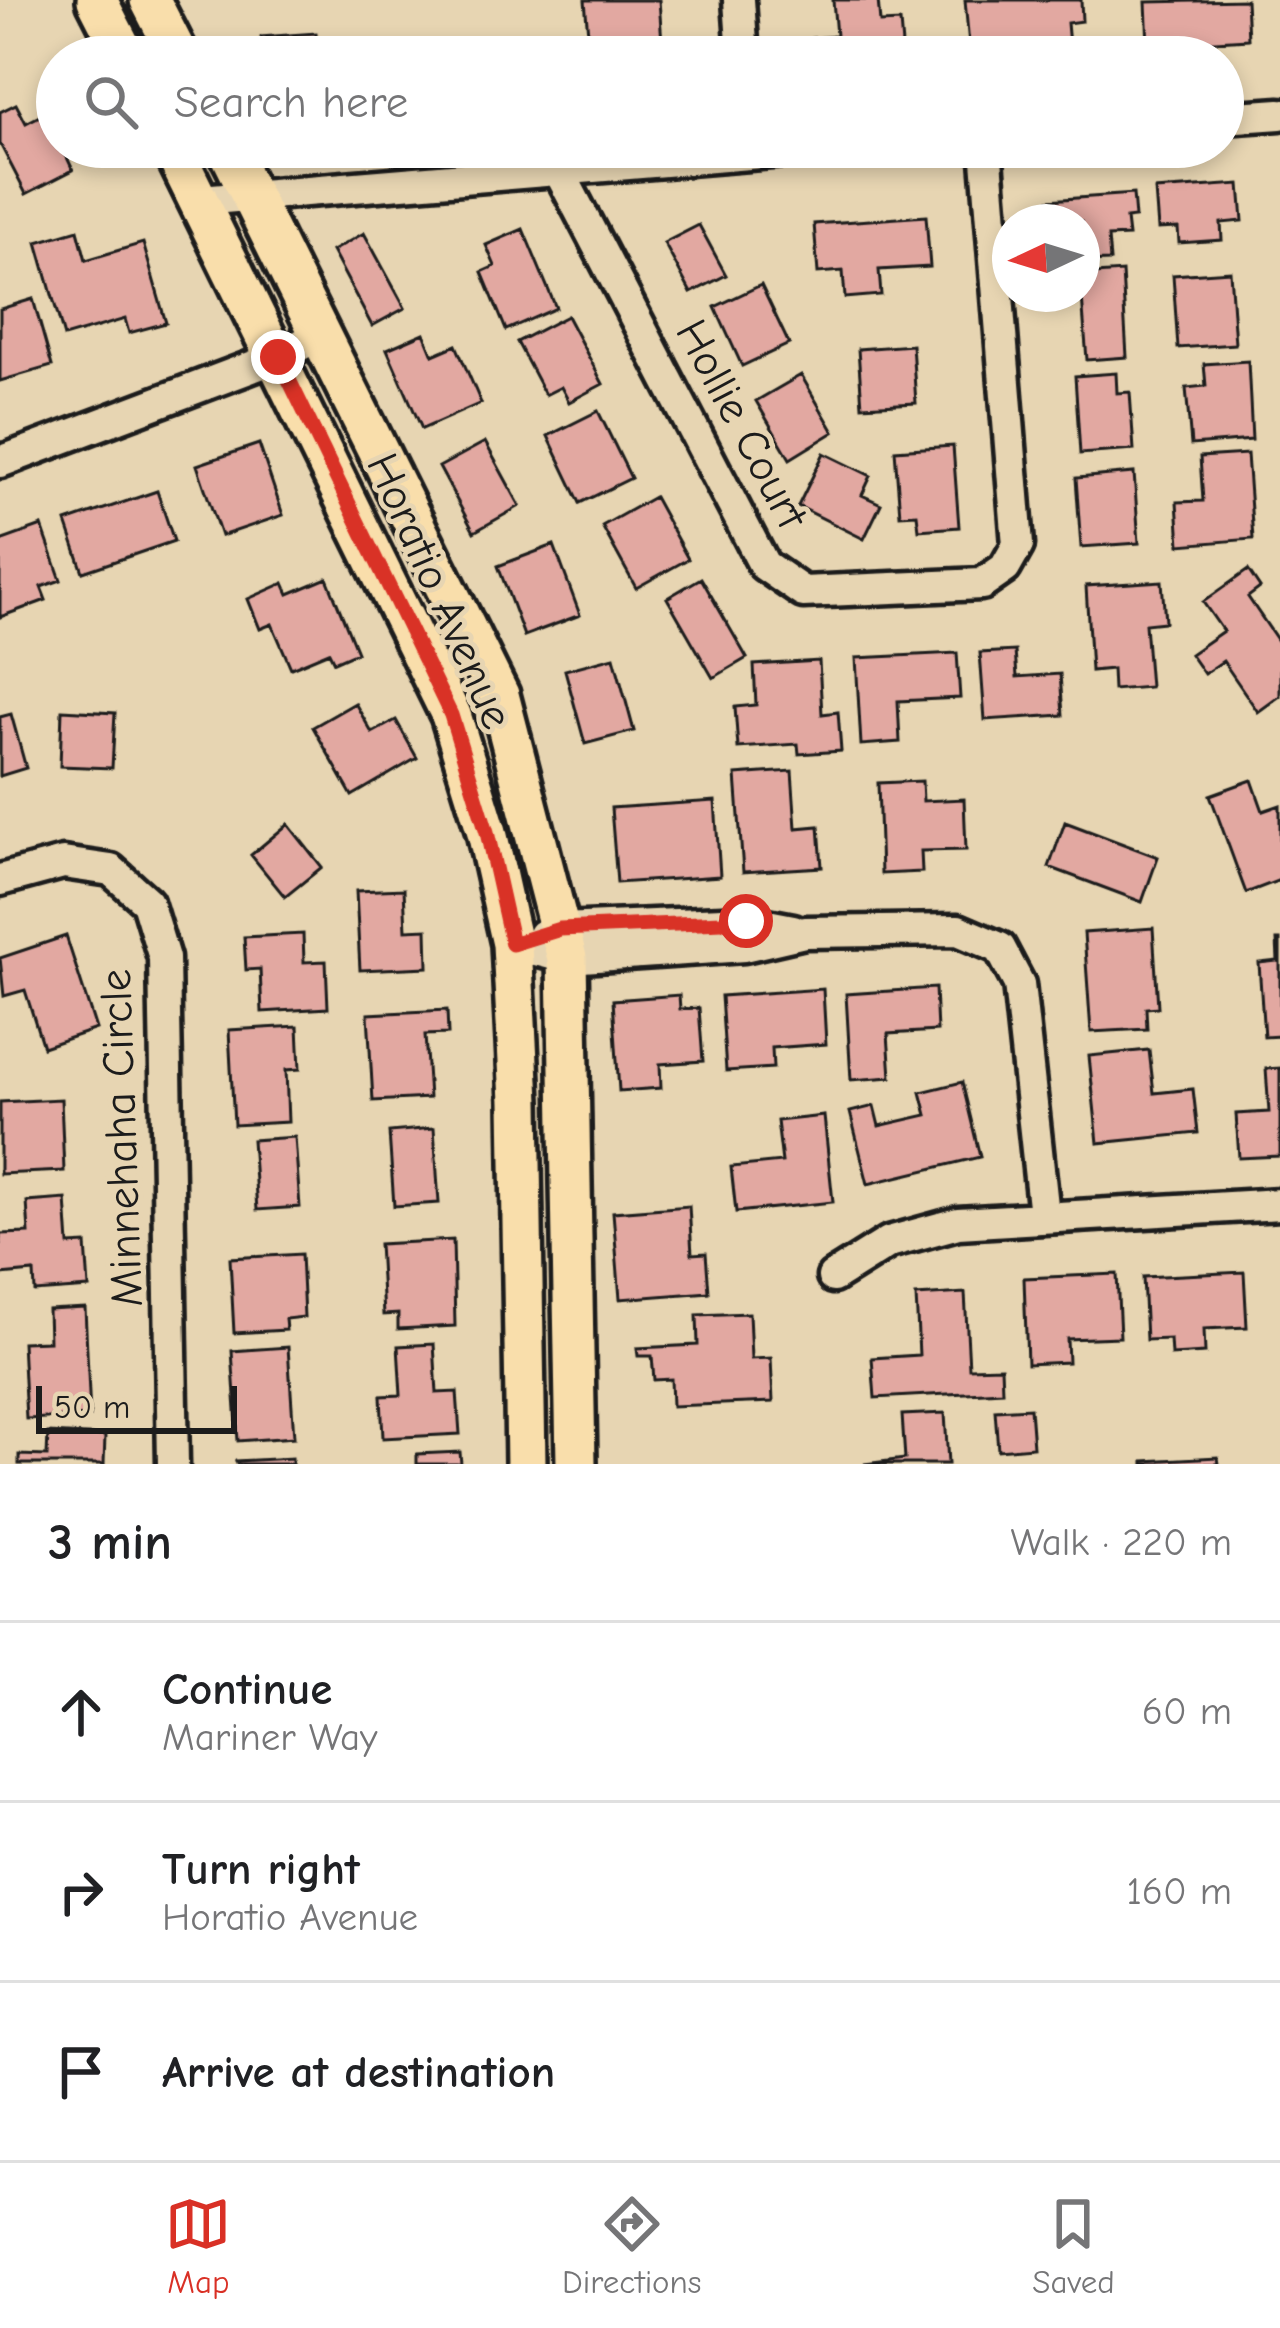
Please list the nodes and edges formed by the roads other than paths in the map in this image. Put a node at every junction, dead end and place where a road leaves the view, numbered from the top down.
1 (97, 0) edge
2 (149, 0) edge
3 (739, 0) edge
4 (115, 36) edge
5 (168, 36) edge
6 (742, 36) edge
7 (1280, 114) edge
8 (1244, 117) edge
9 (183, 168) edge
10 (238, 168) edge
11 (568, 168) edge
12 (988, 168) edge
13 (558, 169) junction
14 (252, 196) junction
15 (200, 200) junction
16 (321, 334) junction
17 (278, 357) junction
18 (0, 462) edge
19 (0, 880) edge
20 (564, 943) junction
21 (512, 944) junction
22 (1280, 1204) edge
23 (1044, 1215) junction
24 (833, 1277) dead end
25 (173, 1464) edge
26 (526, 1464) edge
27 (576, 1464) edge

1 - 4 main road
2 - 5 main road
3 - 6 street
7 - 8 street
9 - 15 main road, Horatio Avenue
10 - 14 main road, Horatio Avenue
11 - 13 street
12 - 13 street, Hollie Court
13 - 14 street
14 - 15 street
14 - 16 main road, Horatio Avenue
15 - 17 main road, Horatio Avenue
16 - 17 street
16 - 20 main road, Horatio Avenue
17 - 18 street
17 - 21 main road, Horatio Avenue
19 - 25 street, Minnehaha Circle
20 - 21 street
20 - 23 street
20 - 27 main road, Horatio Avenue
21 - 26 main road, Horatio Avenue
22 - 23 street
23 - 24 street

